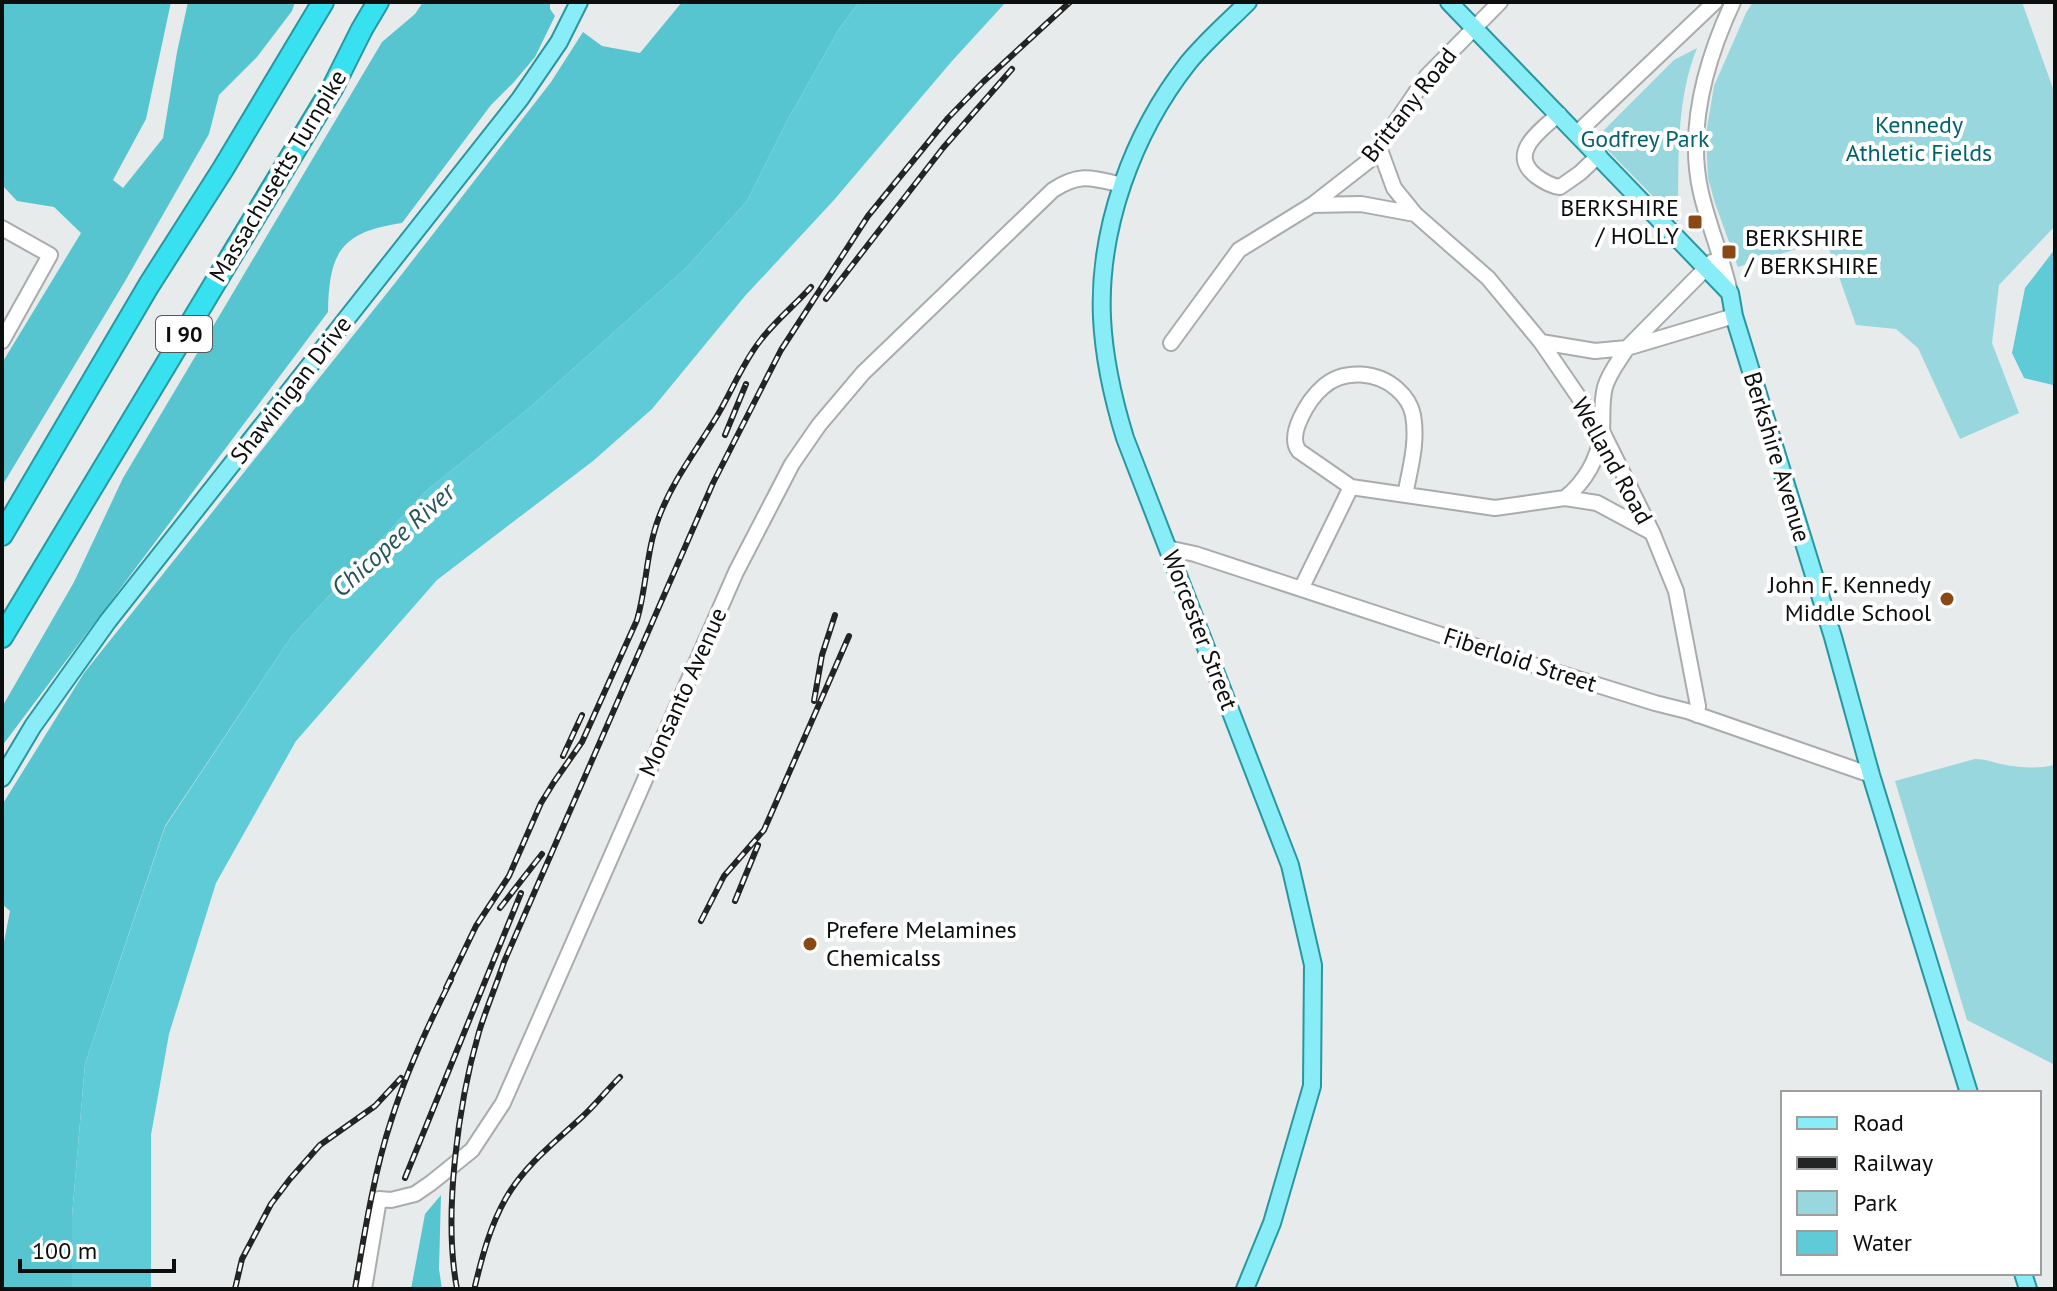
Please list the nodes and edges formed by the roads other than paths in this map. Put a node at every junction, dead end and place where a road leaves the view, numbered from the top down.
1 (323, 2) edge
2 (378, 2) edge
3 (579, 2) edge
4 (1248, 2) edge
5 (1449, 2) edge
6 (1500, 2) edge
7 (1715, 2) edge
8 (1733, 2) edge
9 (1474, 27) junction
10 (1559, 114) junction
11 (1577, 133) junction
12 (1379, 147) junction
13 (1599, 155) junction
14 (1122, 185) junction
15 (1312, 205) junction
16 (1415, 214) junction
17 (2, 228) edge
18 (1719, 255) junction
19 (1706, 269) junction
20 (1730, 293) junction
21 (9, 314) edge
22 (1734, 316) junction
23 (2, 341) edge
24 (1541, 342) junction
25 (1171, 343) dead end
26 (1627, 348) junction
27 (1602, 431) junction
28 (1351, 487) junction
29 (1405, 495) junction
30 (1565, 498) junction
31 (1652, 532) junction
32 (2, 535) edge
33 (1167, 548) junction
34 (1301, 589) junction
35 (2, 637) edge
36 (1697, 715) junction
37 (1871, 775) junction
38 (2, 778) edge
39 (1968, 1091) edge
40 (364, 1289) edge
41 (1245, 1289) edge

1 - 32 highway, I 90
2 - 35 highway, Massachusetts Turnpike / I 90
3 - 38 main road, Shawinigan Drive
4 - 14 main road, Worcester Street
5 - 9 main road
6 - 9 street, Brittany Road
7 - 11 street
8 - 18 street, Berkshire Avenue
9 - 10 main road
9 - 12 street, Brittany Road
10 - 11 main road
10 - 13 street
11 - 13 main road
12 - 15 street, Brittany Road
12 - 16 street, Welland Road
13 - 19 main road
14 - 33 main road, Worcester Street
14 - 40 street, Monsanto Avenue
15 - 16 street
15 - 25 street, Brittany Road
16 - 24 street, Welland Road
17 - 21 street
18 - 19 street
18 - 20 street, Berkshire Avenue
19 - 20 main road
19 - 26 street
20 - 22 main road, Berkshire Avenue
21 - 23 street
22 - 26 street
22 - 37 main road, Berkshire Avenue
24 - 26 street
24 - 27 street, Welland Road
26 - 27 street
27 - 30 street
27 - 31 street, Welland Road
28 - 29 street
28 - 29 street
28 - 34 street
29 - 30 street
30 - 31 street
31 - 36 street, Welland Road
33 - 34 street, Fiberloid Street
33 - 41 main road, Worcester Street
34 - 36 street, Fiberloid Street
36 - 37 street, Fiberloid Street
37 - 39 main road, Berkshire Avenue

